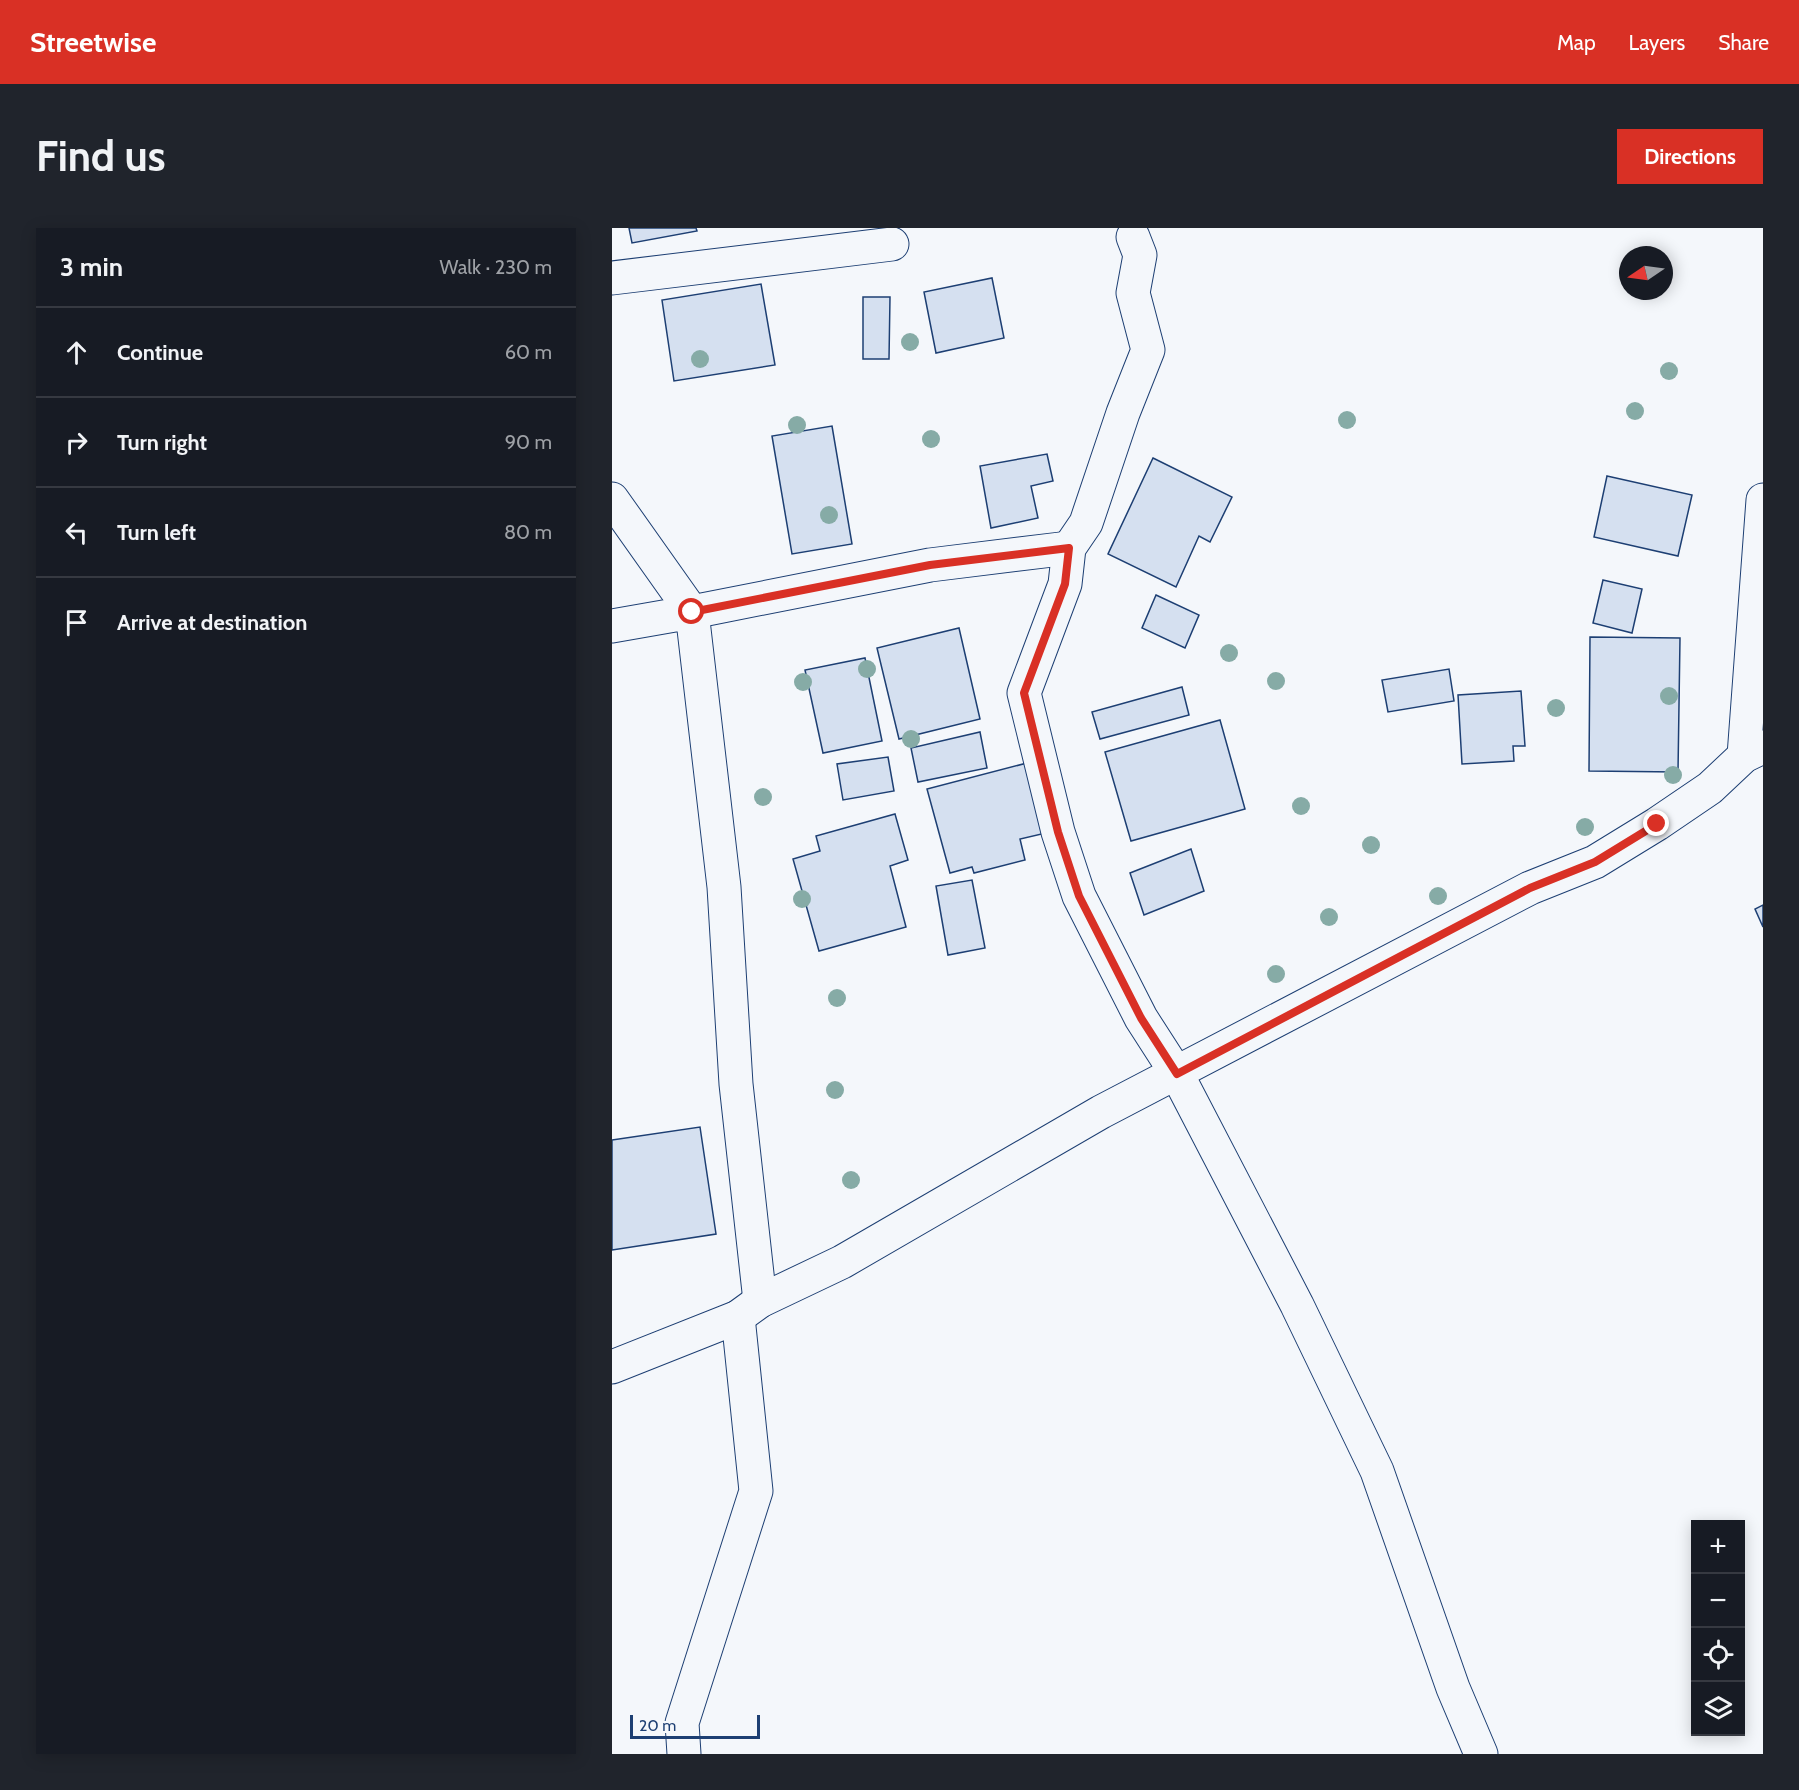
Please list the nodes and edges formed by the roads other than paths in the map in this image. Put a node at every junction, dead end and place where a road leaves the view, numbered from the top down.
1 (1133, 237) dead end
2 (892, 244) dead end
3 (612, 278) edge
4 (612, 499) edge
5 (1763, 500) edge
6 (1069, 548) junction
7 (692, 612) junction
8 (612, 626) edge
9 (1753, 751) edge
10 (1177, 1074) junction
11 (749, 1309) junction
12 (612, 1368) edge
13 (684, 1754) edge
14 (1481, 1754) edge

1 - 6 street
2 - 3 street
4 - 7 street
5 - 9 street
6 - 7 street
6 - 10 street
7 - 8 street
7 - 11 street
9 - 10 street
10 - 11 street
10 - 14 street
11 - 12 street
11 - 13 street

